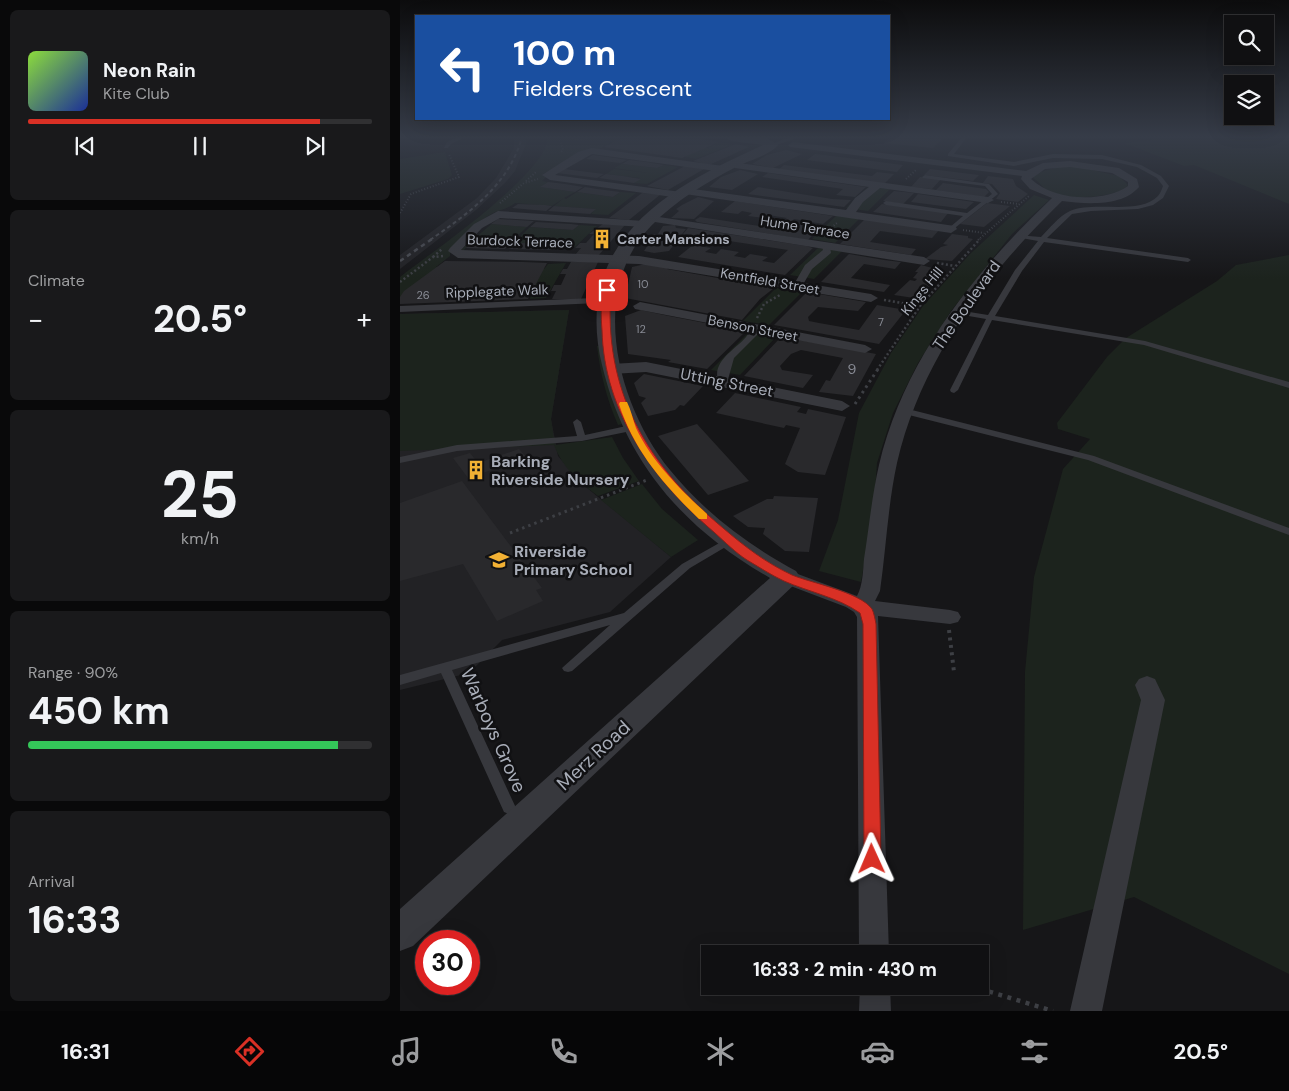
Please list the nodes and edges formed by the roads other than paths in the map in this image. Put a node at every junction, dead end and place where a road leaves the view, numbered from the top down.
1 (608, 184) edge
2 (695, 184) edge
3 (864, 184) edge
4 (987, 184) edge
5 (1031, 184) edge
6 (1134, 184) edge
7 (1165, 184) edge
8 (878, 186) junction
9 (679, 193) junction
10 (1060, 197) junction
11 (988, 200) junction
12 (886, 203) dead end
13 (503, 213) joint
14 (849, 214) junction
15 (968, 215) junction
16 (647, 222) junction
17 (951, 229) joint
18 (1018, 236) junction
19 (1042, 239) junction
20 (826, 246) junction
21 (614, 259) junction
22 (1188, 260) dead end
23 (924, 261) road end
24 (798, 286) junction
25 (871, 298) road end
26 (595, 301) dead end
27 (640, 306) dead end
28 (400, 309) edge
29 (957, 312) junction
30 (990, 316) junction
31 (756, 328) junction
32 (865, 349) dead end
33 (611, 369) junction
34 (723, 381) junction
35 (1289, 385) edge
36 (954, 390) dead end
37 (842, 406) road end
38 (904, 412) junction
39 (577, 422) dead end
40 (631, 428) junction
41 (582, 438) junction
42 (400, 460) edge
43 (1289, 532) edge
44 (730, 540) junction
45 (787, 577) junction
46 (862, 607) junction
47 (628, 616) junction
48 (948, 617) road end
49 (446, 668) junction
50 (568, 668) dead end
51 (400, 680) edge
52 (1147, 685) dead end
53 (509, 808) dead end
54 (400, 933) edge
55 (874, 945) edge
56 (874, 995) edge
57 (875, 1011) edge
58 (1086, 1011) edge

1 - 9 street
2 - 9 street
3 - 8 street
4 - 11 lane
5 - 10 street
6 - 10 street
7 - 19 lane
8 - 11 street
8 - 14 street
9 - 14 street
9 - 16 street
10 - 18 street, The Boulevard
11 - 15 lane
12 - 15 lane
13 - 16 street, Hume Terrace
13 - 21 street, Burdock Terrace
14 - 17 street
15 - 17 lane
16 - 20 street, Hume Terrace
16 - 21 street
18 - 19 lane
18 - 29 street, The Boulevard
19 - 22 lane
19 - 30 lane
20 - 23 street, Hume Terrace
20 - 24 street
21 - 24 street, Kentfield Street
21 - 33 street
24 - 25 street, Kentfield Street
26 - 28 street, Ripplegate Walk
27 - 31 street, Benson Street
29 - 30 lane
29 - 38 street, The Boulevard
30 - 35 lane
30 - 36 lane
31 - 32 street, Benson Street
31 - 34 street
33 - 34 street, Utting Street
33 - 40 street
34 - 37 street, Utting Street
38 - 43 lane
38 - 46 street, The Boulevard
39 - 41 lane
40 - 41 lane
40 - 44 street
41 - 42 lane
44 - 45 street
44 - 47 lane
45 - 46 street
45 - 54 street, Merz Road
46 - 48 street
46 - 55 street
47 - 49 lane
47 - 50 lane
49 - 51 lane
49 - 53 lane, Warboys Grove
52 - 58 street
56 - 57 street

